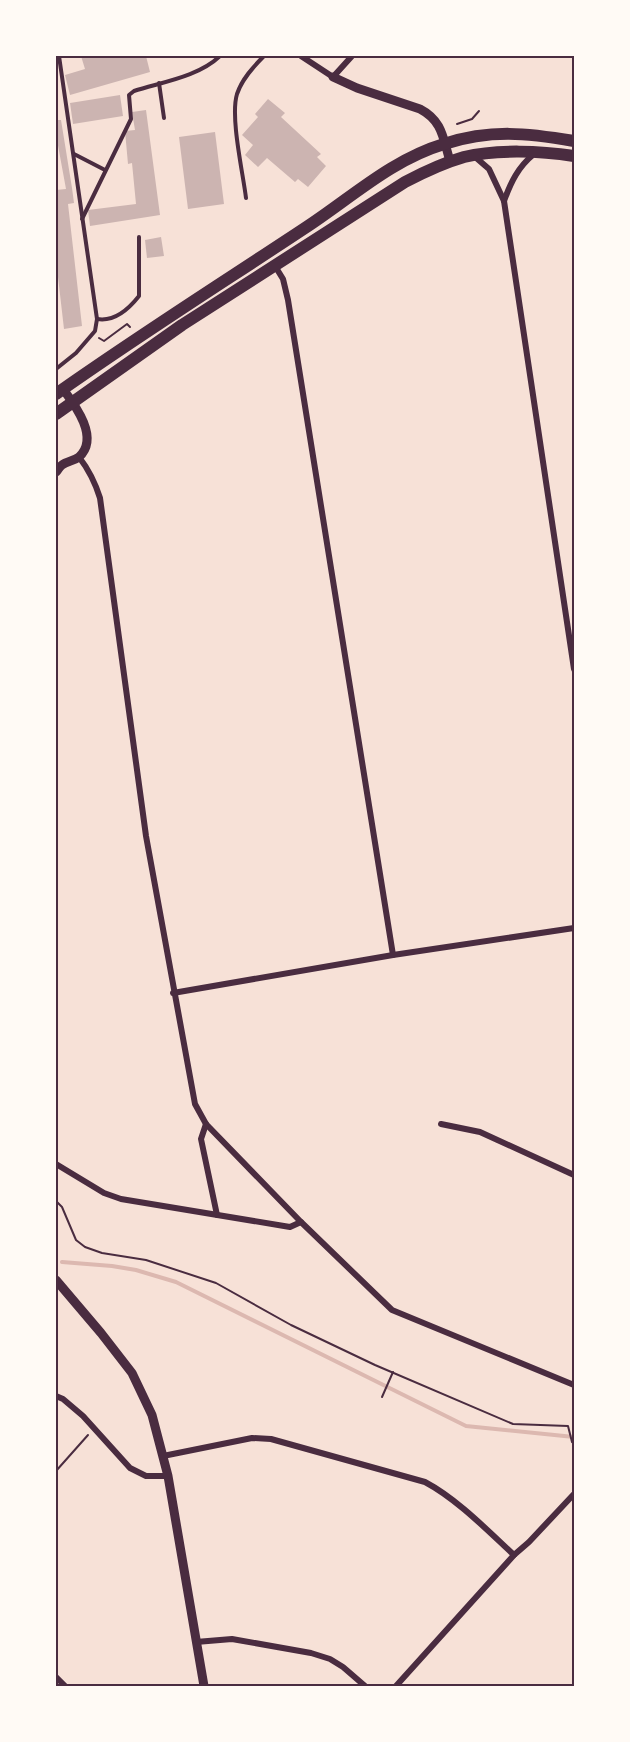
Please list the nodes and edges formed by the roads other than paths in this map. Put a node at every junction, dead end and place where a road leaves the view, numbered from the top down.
1 (59, 56) edge
2 (220, 56) edge
3 (264, 56) edge
4 (301, 56) edge
5 (352, 56) edge
6 (333, 77) junction
7 (159, 83) junction
8 (164, 118) dead end
9 (574, 141) edge
10 (444, 144) junction
11 (536, 152) junction
12 (74, 154) junction
13 (474, 156) junction
14 (574, 156) edge
15 (450, 161) junction
16 (105, 170) junction
17 (246, 198) dead end
18 (504, 201) junction
19 (82, 220) junction
20 (139, 237) dead end
21 (275, 266) junction
22 (97, 319) junction
23 (56, 369) edge
24 (59, 391) edge
25 (73, 402) junction
26 (56, 414) edge
27 (79, 457) junction
28 (56, 472) edge
29 (574, 669) edge
30 (574, 928) edge
31 (393, 956) junction
32 (173, 993) junction
33 (206, 1124) junction
34 (441, 1124) dead end
35 (56, 1164) edge
36 (574, 1175) edge
37 (217, 1215) junction
38 (302, 1222) junction
39 (56, 1280) edge
40 (574, 1385) edge
41 (56, 1396) edge
42 (163, 1456) junction
43 (168, 1476) junction
44 (574, 1494) edge
45 (514, 1555) junction
46 (196, 1642) junction
47 (56, 1677) edge
48 (65, 1686) edge
49 (204, 1686) edge
50 (365, 1686) edge
51 (396, 1686) edge

1 - 12 lane
2 - 7 lane
3 - 17 lane
4 - 6 street
5 - 6 street
6 - 10 street
7 - 8 lane
7 - 16 lane
9 - 10 highway
10 - 15 street
10 - 24 highway
11 - 13 highway
11 - 14 highway
11 - 18 street
12 - 16 lane
12 - 19 lane
13 - 15 highway
13 - 18 street
15 - 21 highway
16 - 19 lane
18 - 29 street
19 - 22 lane
20 - 22 lane
21 - 25 highway
21 - 31 street
22 - 23 lane
24 - 25 street
25 - 26 highway
25 - 27 street
27 - 28 street
27 - 32 street
30 - 31 street
31 - 32 street
32 - 33 street
33 - 37 street
33 - 38 street
34 - 36 street
35 - 37 street
37 - 38 street
38 - 40 street
39 - 42 street
41 - 43 street
42 - 43 street
42 - 45 street
43 - 46 street
44 - 45 street
45 - 51 street
46 - 49 street
46 - 50 street
47 - 48 street

